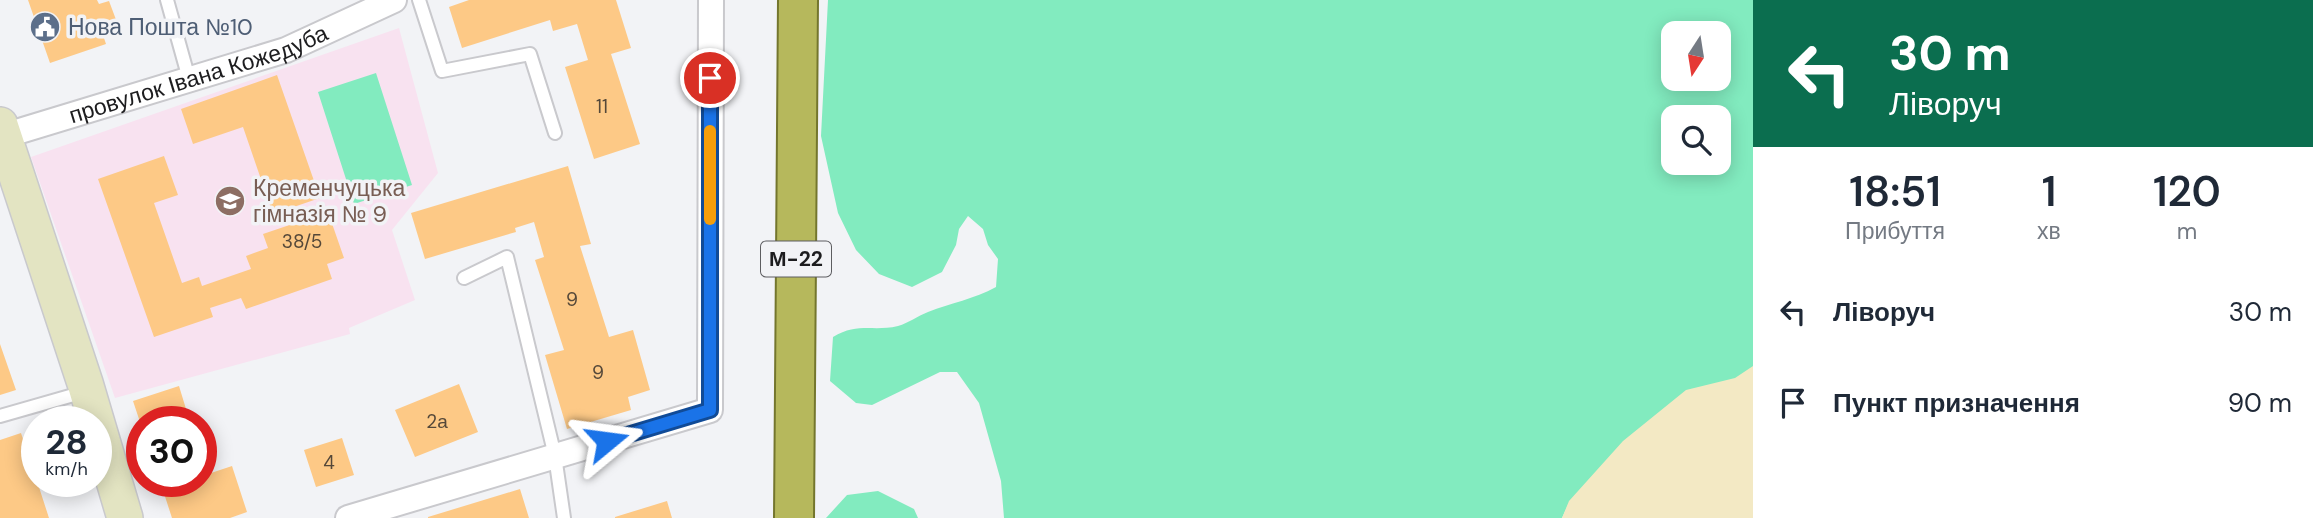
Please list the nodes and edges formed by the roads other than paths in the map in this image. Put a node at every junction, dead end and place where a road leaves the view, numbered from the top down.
1 (167, 0) edge
2 (394, 0) edge
3 (419, 0) edge
4 (711, 0) edge
5 (799, 0) edge
6 (190, 79) junction
7 (1, 133) edge
8 (555, 134) dead end
9 (464, 278) dead end
10 (88, 391) junction
11 (0, 416) edge
12 (555, 456) junction
13 (125, 518) edge
14 (348, 518) edge
15 (564, 518) edge
16 (794, 518) edge

1 - 6 lane
2 - 6 street, провулок Івана Кожедуба
3 - 8 lane
4 - 12 street
5 - 16 highway, М-22
6 - 7 street, провулок Івана Кожедуба
7 - 10 main road
9 - 12 lane
10 - 11 lane
10 - 13 main road
12 - 14 street
12 - 15 lane

